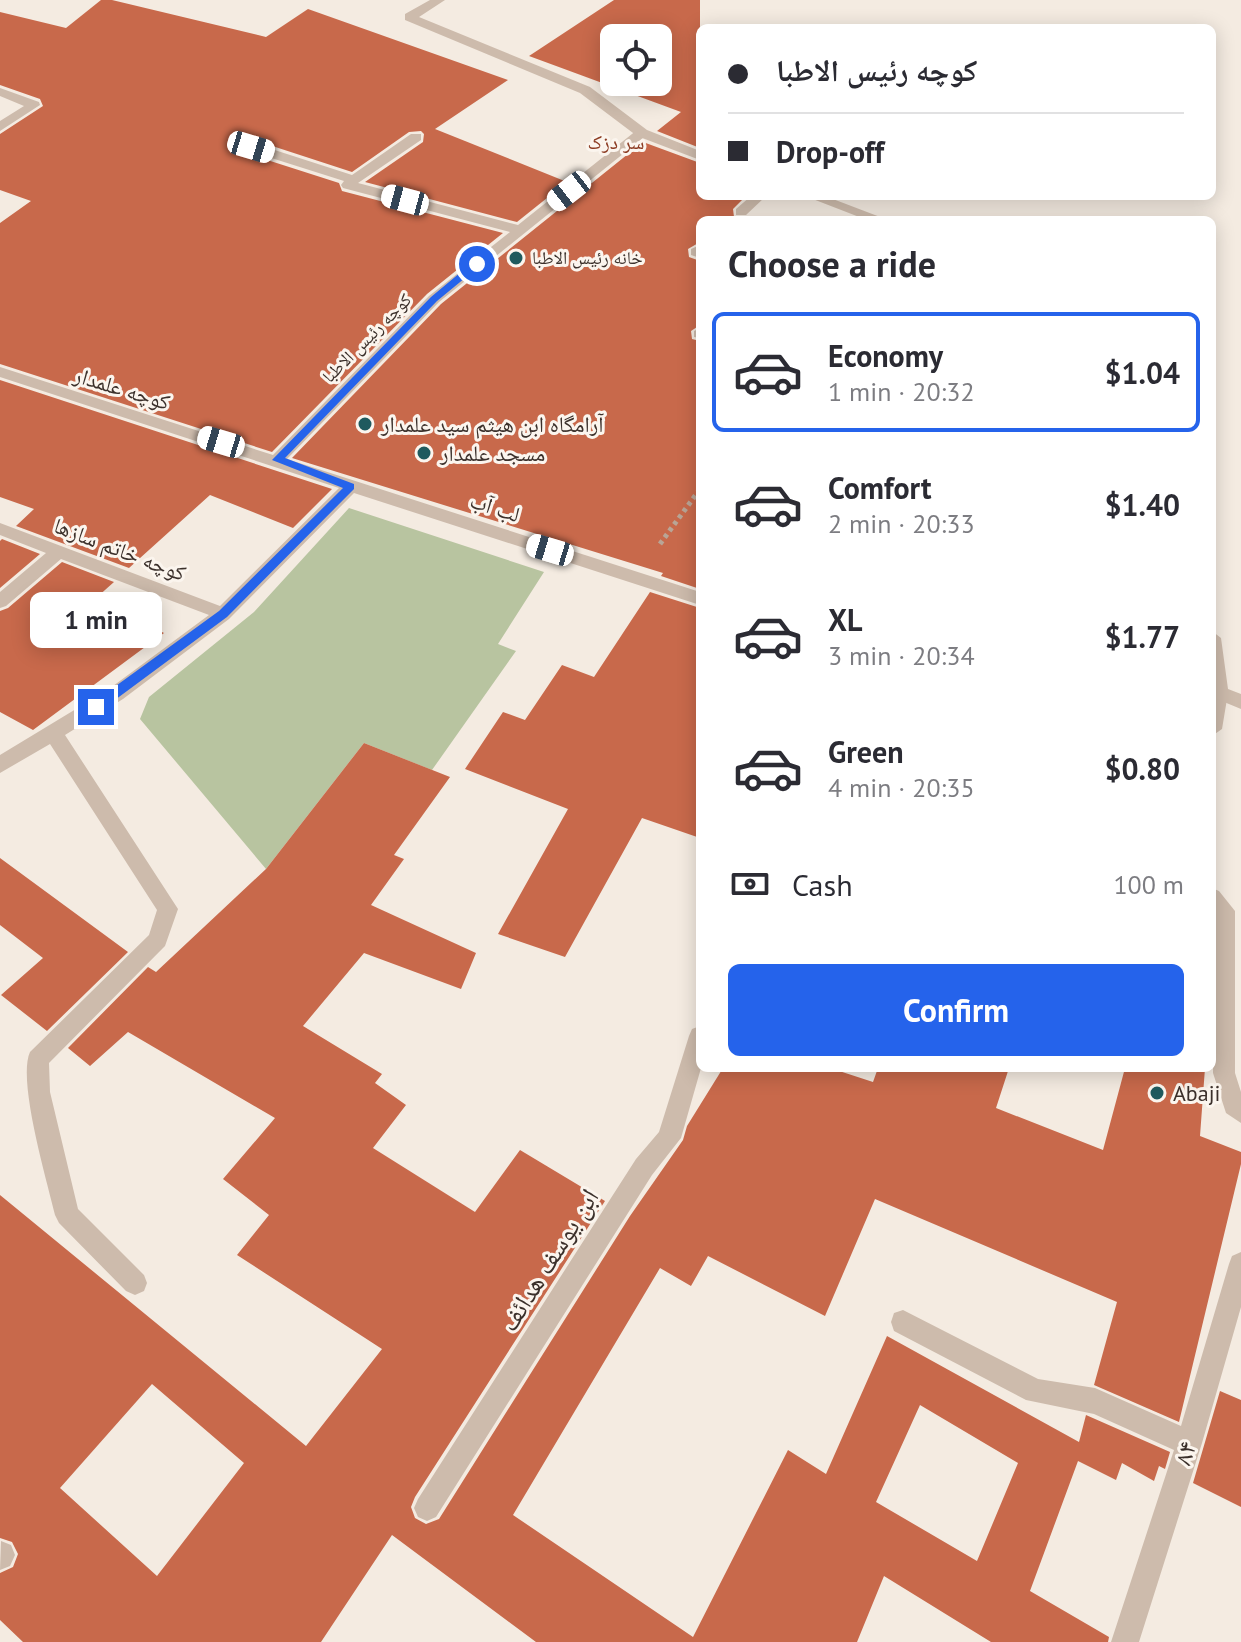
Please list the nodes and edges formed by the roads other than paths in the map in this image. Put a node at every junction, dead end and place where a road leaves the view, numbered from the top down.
1 (439, 0) edge
2 (0, 92) edge
3 (0, 127) edge
4 (642, 133) junction
5 (416, 137) dead end
6 (251, 147) dead end
7 (696, 154) edge
8 (354, 180) junction
9 (754, 200) edge
10 (824, 200) edge
11 (741, 212) dead end
12 (870, 216) edge
13 (520, 230) junction
14 (0, 372) edge
15 (277, 460) junction
16 (350, 487) junction
17 (0, 529) edge
18 (59, 551) junction
19 (696, 598) edge
20 (0, 602) edge
21 (223, 614) junction
22 (1216, 693) edge
23 (1241, 702) edge
24 (54, 734) junction
25 (0, 765) edge
26 (1216, 901) edge
27 (696, 1049) edge
28 (1241, 1113) edge
29 (1241, 1264) edge
30 (135, 1283) dead end
31 (903, 1322) dead end
32 (1189, 1443) junction
33 (427, 1508) dead end
34 (1125, 1642) edge

1 - 4 street
2 - 3 street
4 - 7 street
4 - 13 street, کوچه رئیس الاطبا
5 - 8 street
6 - 8 street
8 - 13 street
9 - 11 street
10 - 12 street
13 - 15 street, کوچه رئیس الاطبا
14 - 15 street, کوچه علمدار
15 - 16 street, لب آب
16 - 19 street, لب آب
16 - 21 street
17 - 18 street, کوچه خاتم سازها
18 - 20 street
18 - 21 street, کوچه خاتم سازها
21 - 24 street
22 - 23 street
24 - 25 street
24 - 30 street
26 - 28 street
27 - 33 street, ابن یوسف هدائف
29 - 32 street, ۸۴
31 - 32 street
32 - 34 street, ۸۴

